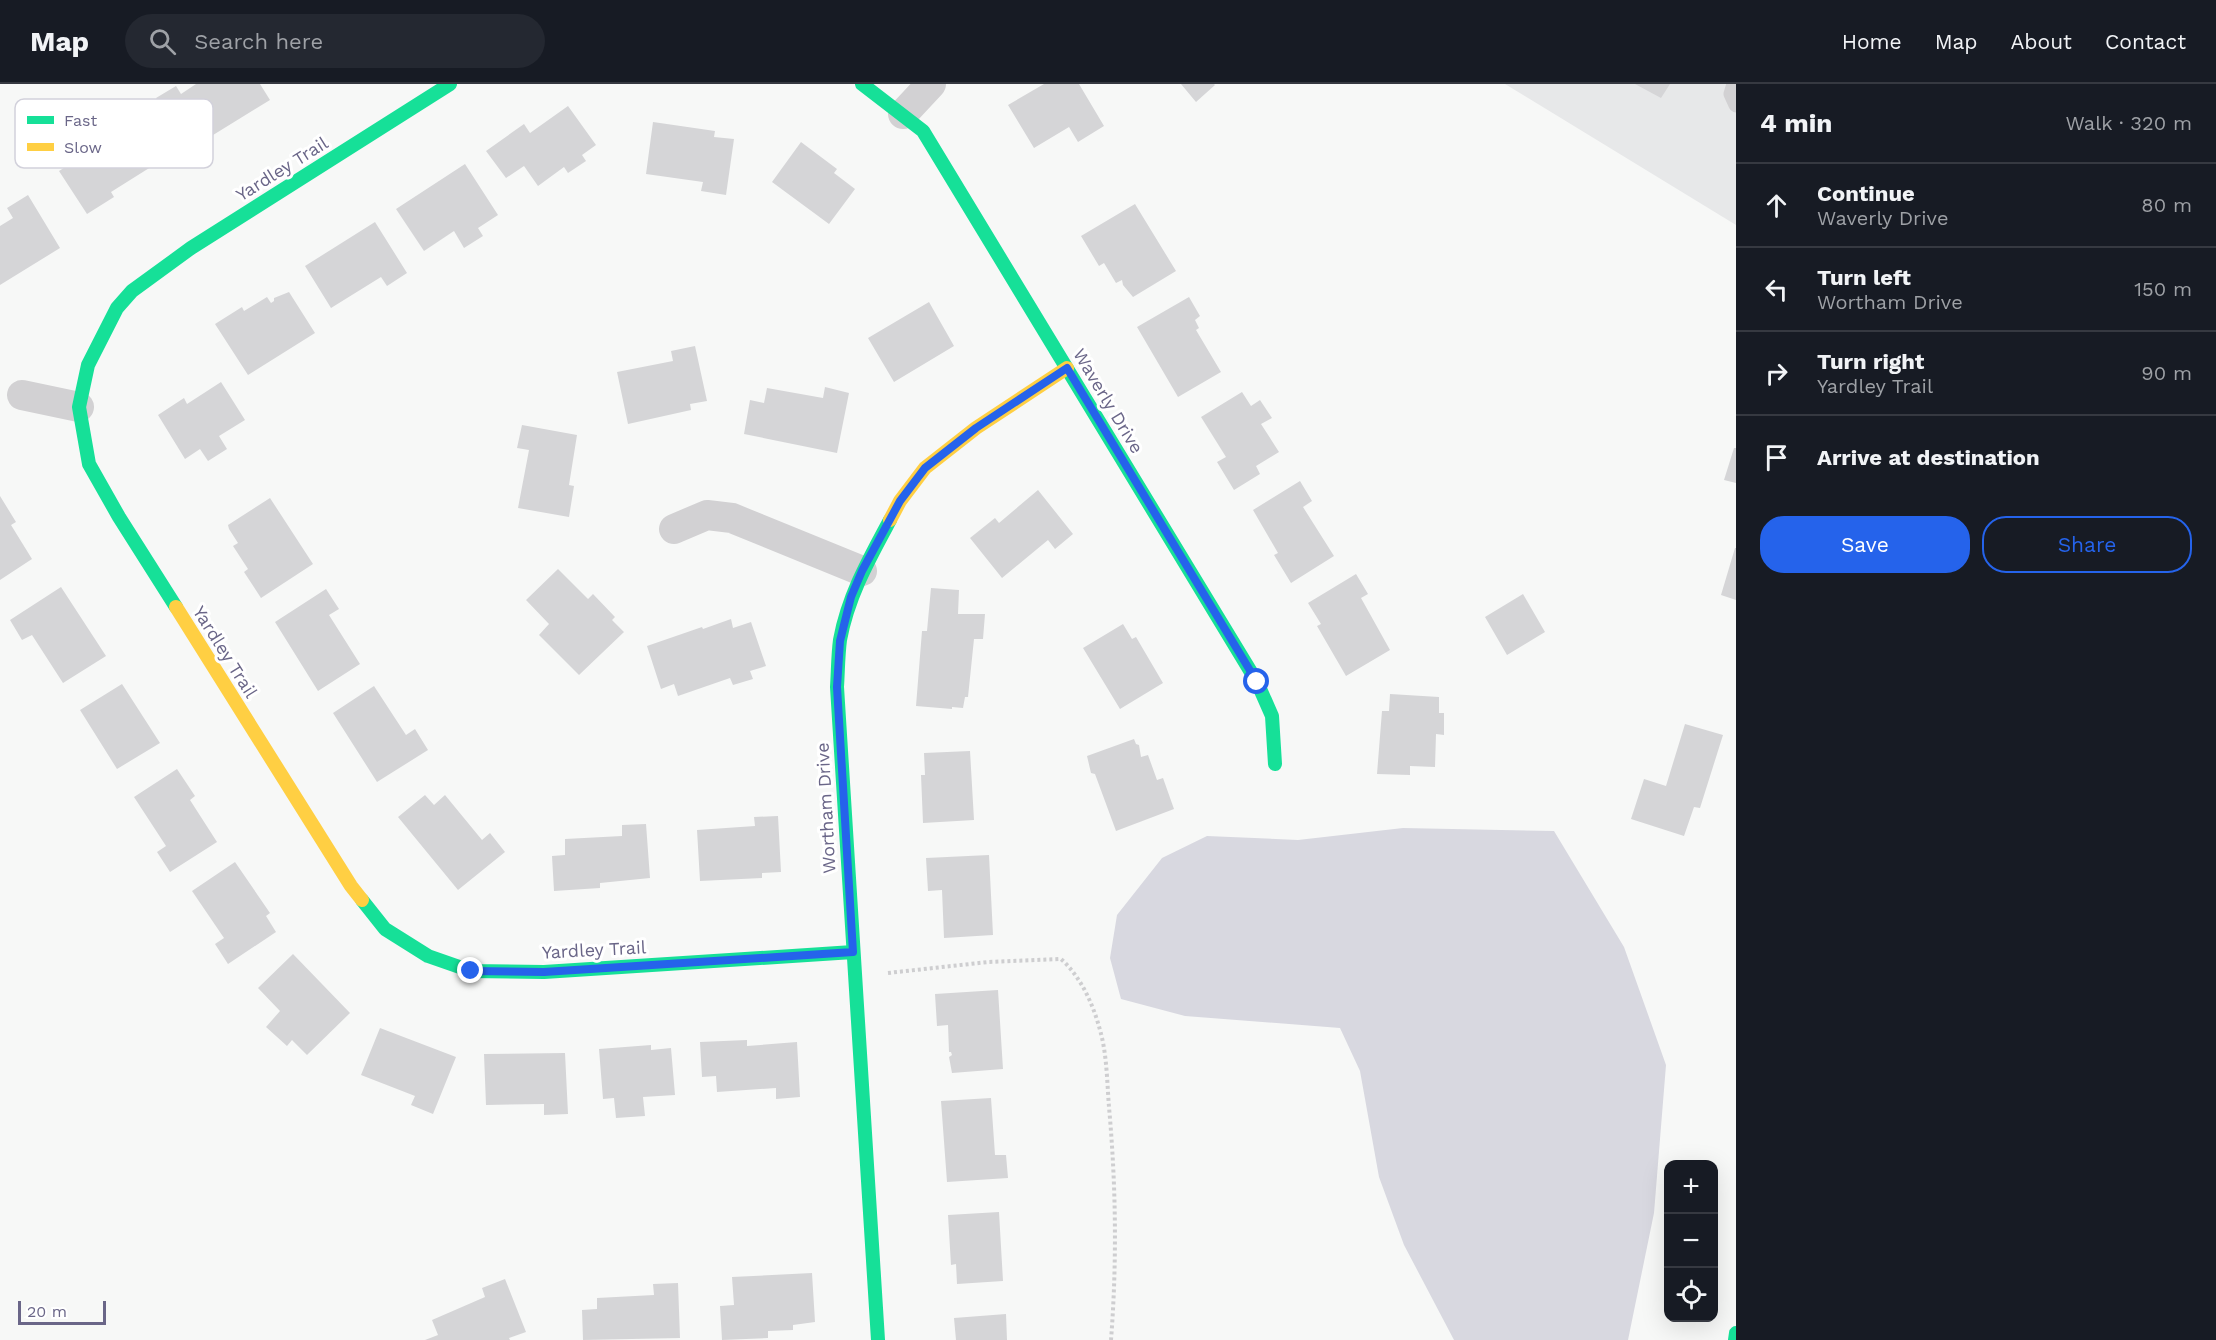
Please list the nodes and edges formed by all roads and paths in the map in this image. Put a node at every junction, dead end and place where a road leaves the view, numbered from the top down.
1 (450, 84) edge
2 (862, 84) edge
3 (931, 84) edge
4 (1734, 84) edge
5 (1736, 105) edge
6 (903, 114) junction
7 (1067, 368) junction
8 (22, 395) dead end
9 (79, 407) junction
10 (674, 529) dead end
11 (862, 571) junction
12 (1275, 764) dead end
13 (853, 952) junction
14 (888, 973) dead end
15 (1736, 1333) edge
16 (878, 1340) edge
17 (1110, 1340) edge
18 (1735, 1340) edge

1 - 9 street, Yardley Trail
2 - 6 street, Waverly Drive
3 - 6 street
4 - 5 lane
6 - 7 street, Waverly Drive
7 - 11 street, Wortham Drive
7 - 12 street, Waverly Drive
8 - 9 street
9 - 13 street, Yardley Trail
10 - 11 street
11 - 13 street, Wortham Drive
13 - 16 street, Wortham Drive
14 - 17 path
15 - 18 street

